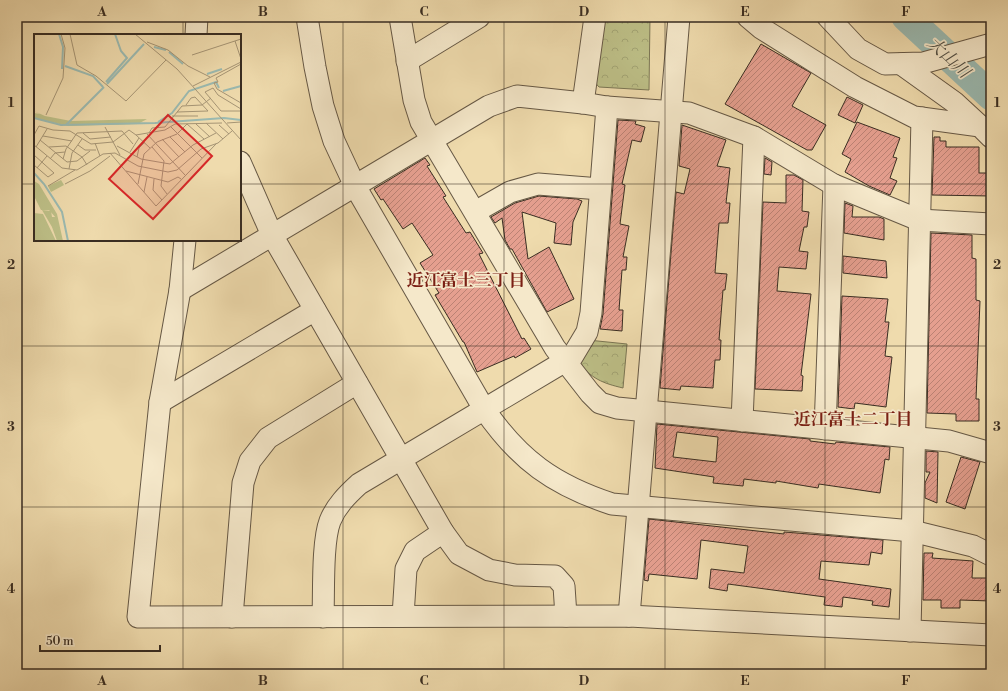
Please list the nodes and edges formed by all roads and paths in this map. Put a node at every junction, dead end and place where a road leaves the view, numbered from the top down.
1 (197, 17) edge
2 (307, 17) edge
3 (400, 17) edge
4 (479, 17) edge
5 (591, 17) edge
6 (679, 17) edge
7 (748, 17) edge
8 (828, 17) edge
9 (196, 34) edge
10 (991, 44) edge
11 (407, 61) junction
12 (901, 64) junction
13 (583, 102) junction
14 (607, 108) junction
15 (671, 112) junction
16 (922, 118) junction
17 (986, 131) edge
18 (754, 137) junction
19 (432, 140) junction
20 (241, 164) edge
21 (834, 185) junction
22 (355, 186) junction
23 (600, 190) junction
24 (475, 212) junction
25 (919, 220) junction
26 (991, 224) edge
27 (272, 235) junction
28 (185, 241) edge
29 (180, 290) junction
30 (315, 310) junction
31 (566, 361) junction
32 (357, 383) junction
33 (160, 402) junction
34 (484, 409) junction
35 (646, 411) junction
36 (742, 421) junction
37 (824, 429) junction
38 (914, 438) junction
39 (991, 453) edge
40 (400, 459) junction
41 (638, 506) junction
42 (912, 531) junction
43 (443, 532) junction
44 (991, 555) edge
45 (403, 616) junction
46 (566, 616) junction
47 (629, 616) junction
48 (232, 617) junction
49 (323, 617) junction
50 (910, 631) junction
51 (991, 635) edge

1 - 9 street
2 - 22 street
3 - 11 street
4 - 11 street
5 - 13 street
6 - 15 street
7 - 16 street
8 - 12 street
10 - 12 street
11 - 19 street
12 - 17 street
13 - 14 street
13 - 19 street
14 - 15 street
14 - 23 street
15 - 18 street
15 - 35 street
16 - 17 street
16 - 25 street
18 - 21 street
18 - 36 street
19 - 22 street
19 - 24 street
20 - 27 street
21 - 25 street
21 - 37 street
22 - 27 street
22 - 34 street
23 - 24 street
23 - 31 street
24 - 31 street
25 - 26 street
25 - 38 street
27 - 29 street
27 - 30 street
28 - 29 street
29 - 33 street
30 - 32 street
30 - 33 street
31 - 34 street
31 - 35 street
32 - 40 street
32 - 48 street
33 - 48 street
34 - 40 street
34 - 41 street
35 - 36 street
35 - 41 street
36 - 37 street
37 - 38 street
38 - 39 street
38 - 42 street
40 - 43 street
40 - 49 street
41 - 42 street
41 - 47 street
42 - 44 street
42 - 50 street
43 - 45 street
43 - 46 street
45 - 46 street
45 - 49 street
46 - 47 street
47 - 50 street
48 - 49 street
50 - 51 street

